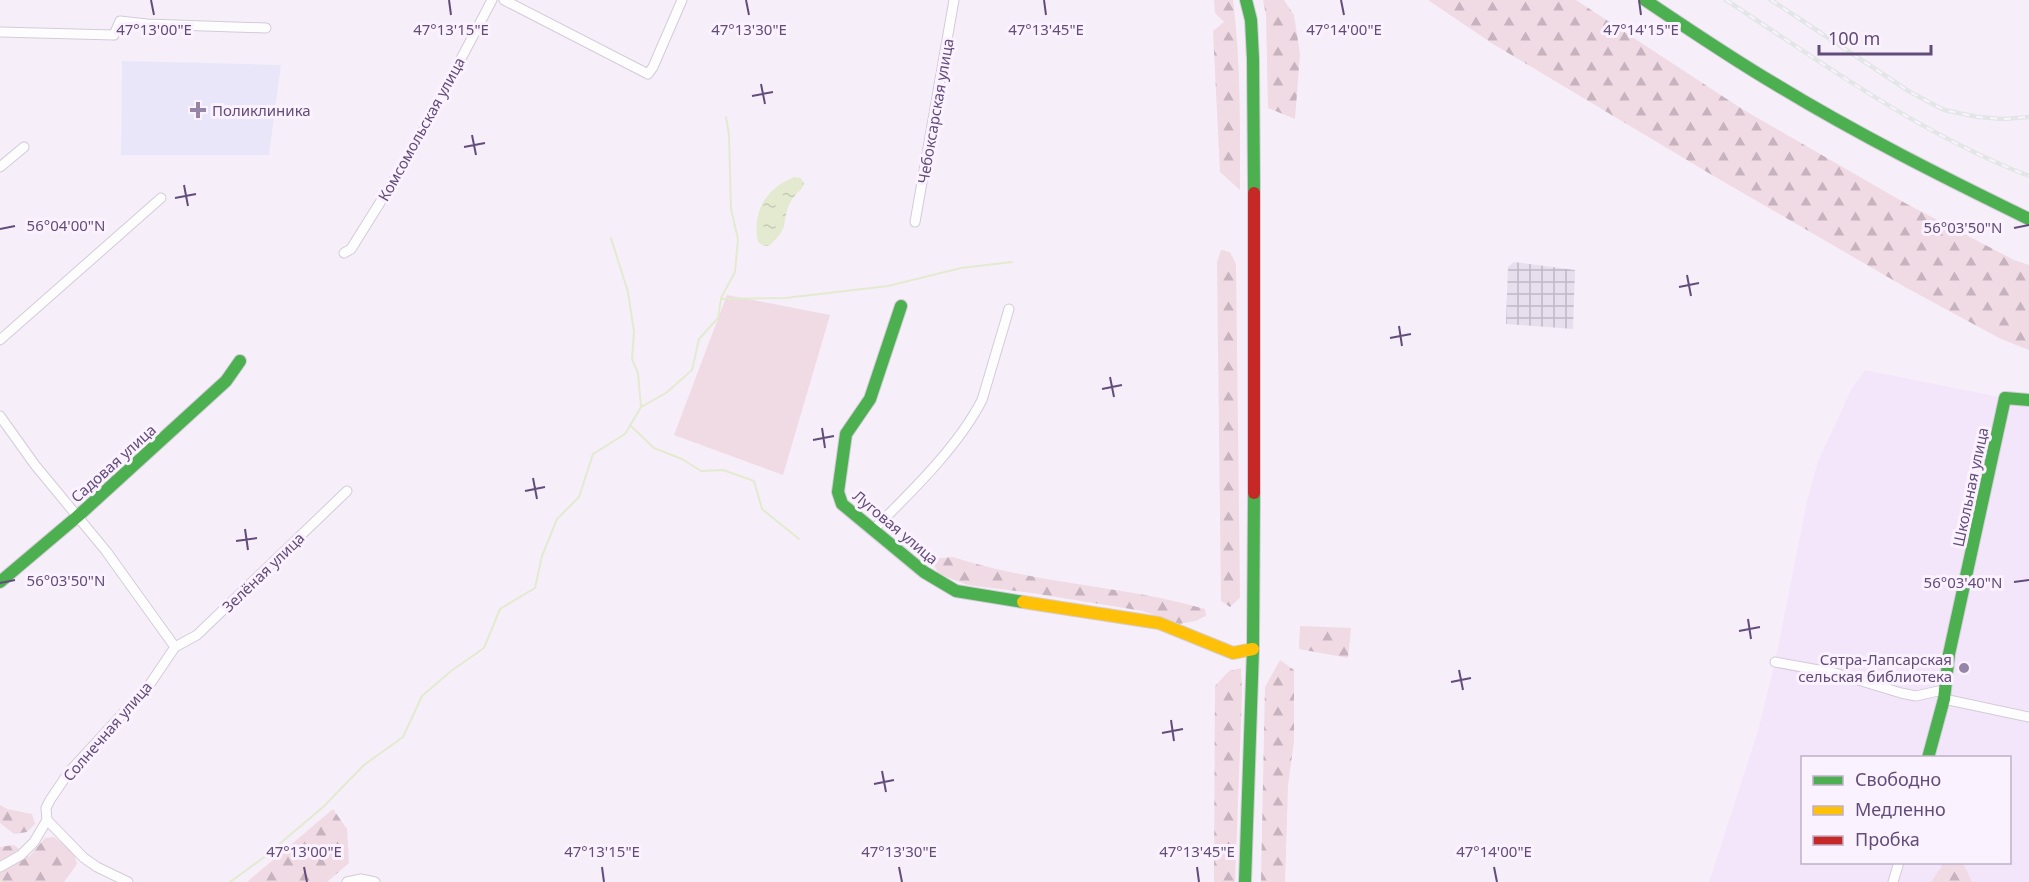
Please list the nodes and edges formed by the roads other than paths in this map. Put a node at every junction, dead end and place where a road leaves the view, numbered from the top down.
1 (492, 0) edge
2 (504, 0) edge
3 (682, 0) edge
4 (954, 0) edge
5 (1246, 0) edge
6 (1645, 0) edge
7 (266, 28) dead end
8 (0, 32) edge
9 (24, 147) dead end
10 (0, 167) edge
11 (161, 198) dead end
12 (2029, 219) edge
13 (915, 222) dead end
14 (344, 253) dead end
15 (901, 306) dead end
16 (1009, 309) dead end
17 (0, 340) edge
18 (240, 361) dead end
19 (2029, 400) edge
20 (0, 416) edge
21 (347, 491) dead end
22 (78, 516) junction
23 (873, 530) junction
24 (0, 582) edge
25 (175, 647) junction
26 (1253, 649) junction
27 (1775, 662) dead end
28 (1945, 697) junction
29 (2029, 717) edge
30 (1929, 756) edge
31 (47, 820) junction
32 (1898, 864) edge
33 (0, 867) edge
34 (128, 882) edge
35 (346, 882) edge
36 (375, 882) edge
37 (1245, 882) edge
38 (1893, 882) edge

1 - 14 street, Комсомольская улица
2 - 3 street
4 - 13 street, Чебоксарская улица
5 - 26 main road
6 - 12 main road
7 - 8 street
9 - 10 street
11 - 17 street
15 - 23 main road, Луговая улица
16 - 23 street
18 - 22 main road, Садовая улица
19 - 28 main road, Школьная улица
20 - 22 street
21 - 25 street, Зелёная улица
22 - 24 main road, Садовая улица
22 - 25 street
23 - 26 main road, Луговая улица
25 - 31 street, Солнечная улица
26 - 37 main road
27 - 28 street
28 - 29 street
28 - 30 main road, Школьная улица
31 - 33 street, Солнечная улица
31 - 34 street
32 - 38 street
35 - 36 street

